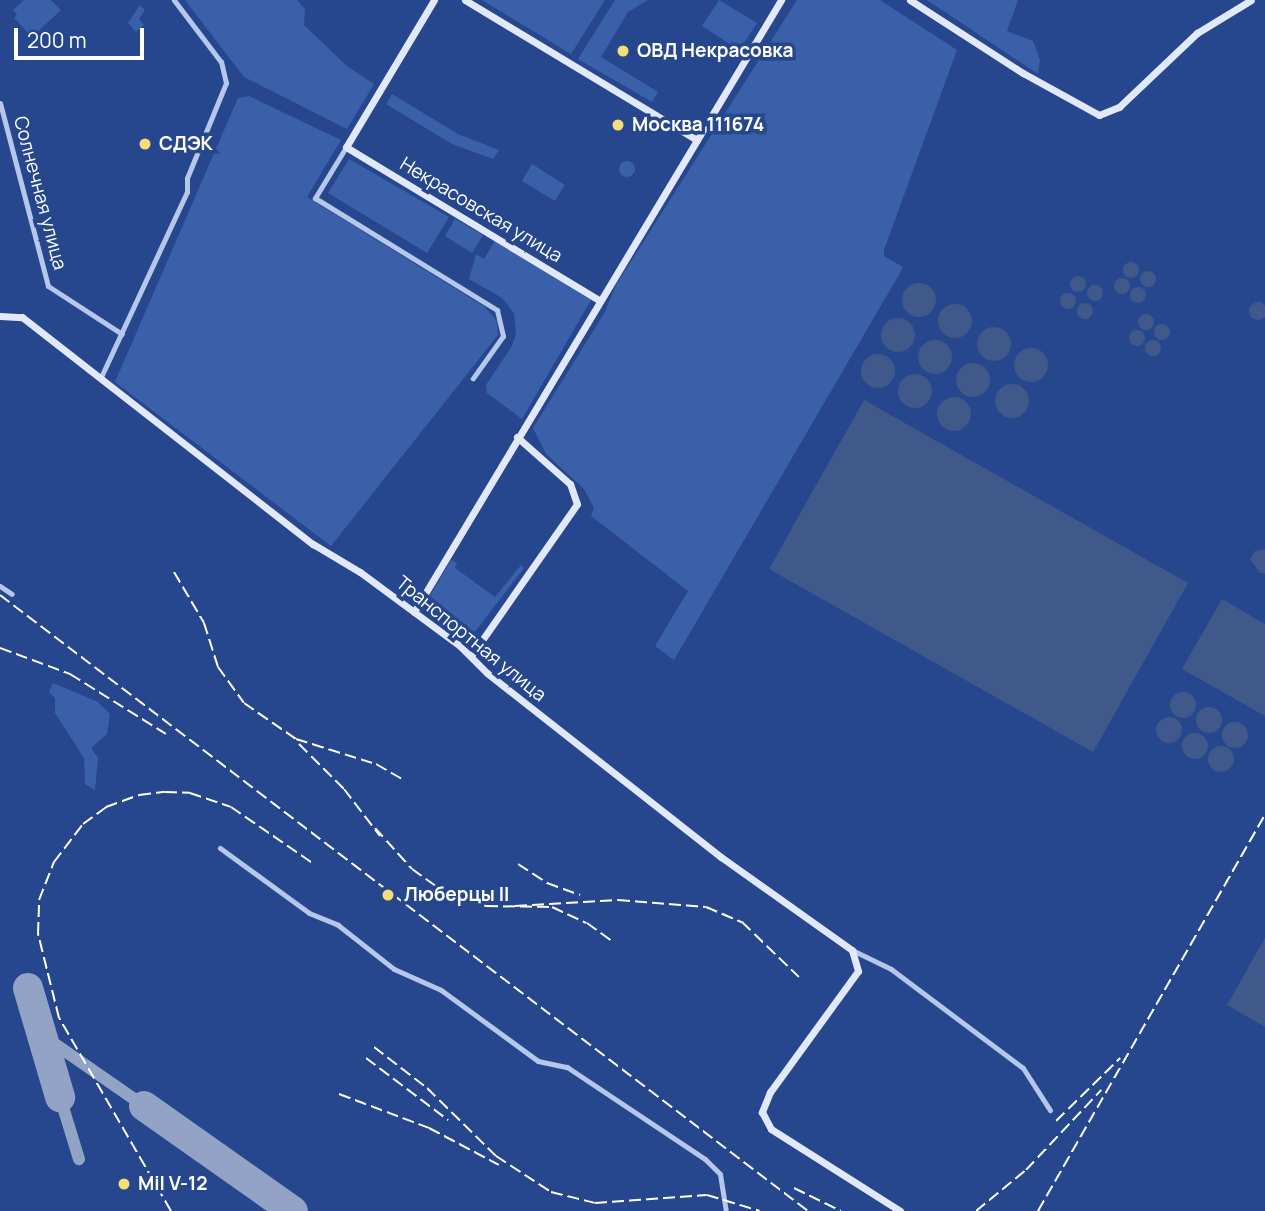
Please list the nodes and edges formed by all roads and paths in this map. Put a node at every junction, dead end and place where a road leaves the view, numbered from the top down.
1 (174, 0) edge
2 (434, 0) edge
3 (465, 0) edge
4 (781, 0) edge
5 (910, 0) edge
6 (1251, 0) edge
7 (0, 103) edge
8 (696, 139) junction
9 (346, 147) junction
10 (599, 300) junction
11 (0, 316) edge
12 (122, 334) junction
13 (101, 377) junction
14 (473, 377) dead end
15 (517, 437) junction
16 (0, 586) edge
17 (12, 594) dead end
18 (414, 612) junction
19 (471, 656) junction
20 (220, 848) dead end
21 (852, 950) junction
22 (1050, 1110) dead end
23 (726, 1211) edge
24 (900, 1211) edge

1 - 12 street
2 - 9 street
3 - 8 street
4 - 8 street
5 - 6 street
7 - 12 street, Солнечная улица
8 - 10 street
9 - 10 street, Некрасовская улица
9 - 14 street
10 - 15 street
11 - 13 street, Транспортная улица
12 - 13 street
13 - 18 street, Транспортная улица
15 - 18 street
15 - 19 street
16 - 17 street
18 - 19 street, Транспортная улица
19 - 21 street, Транспортная улица
20 - 23 street
21 - 22 street
21 - 24 street

